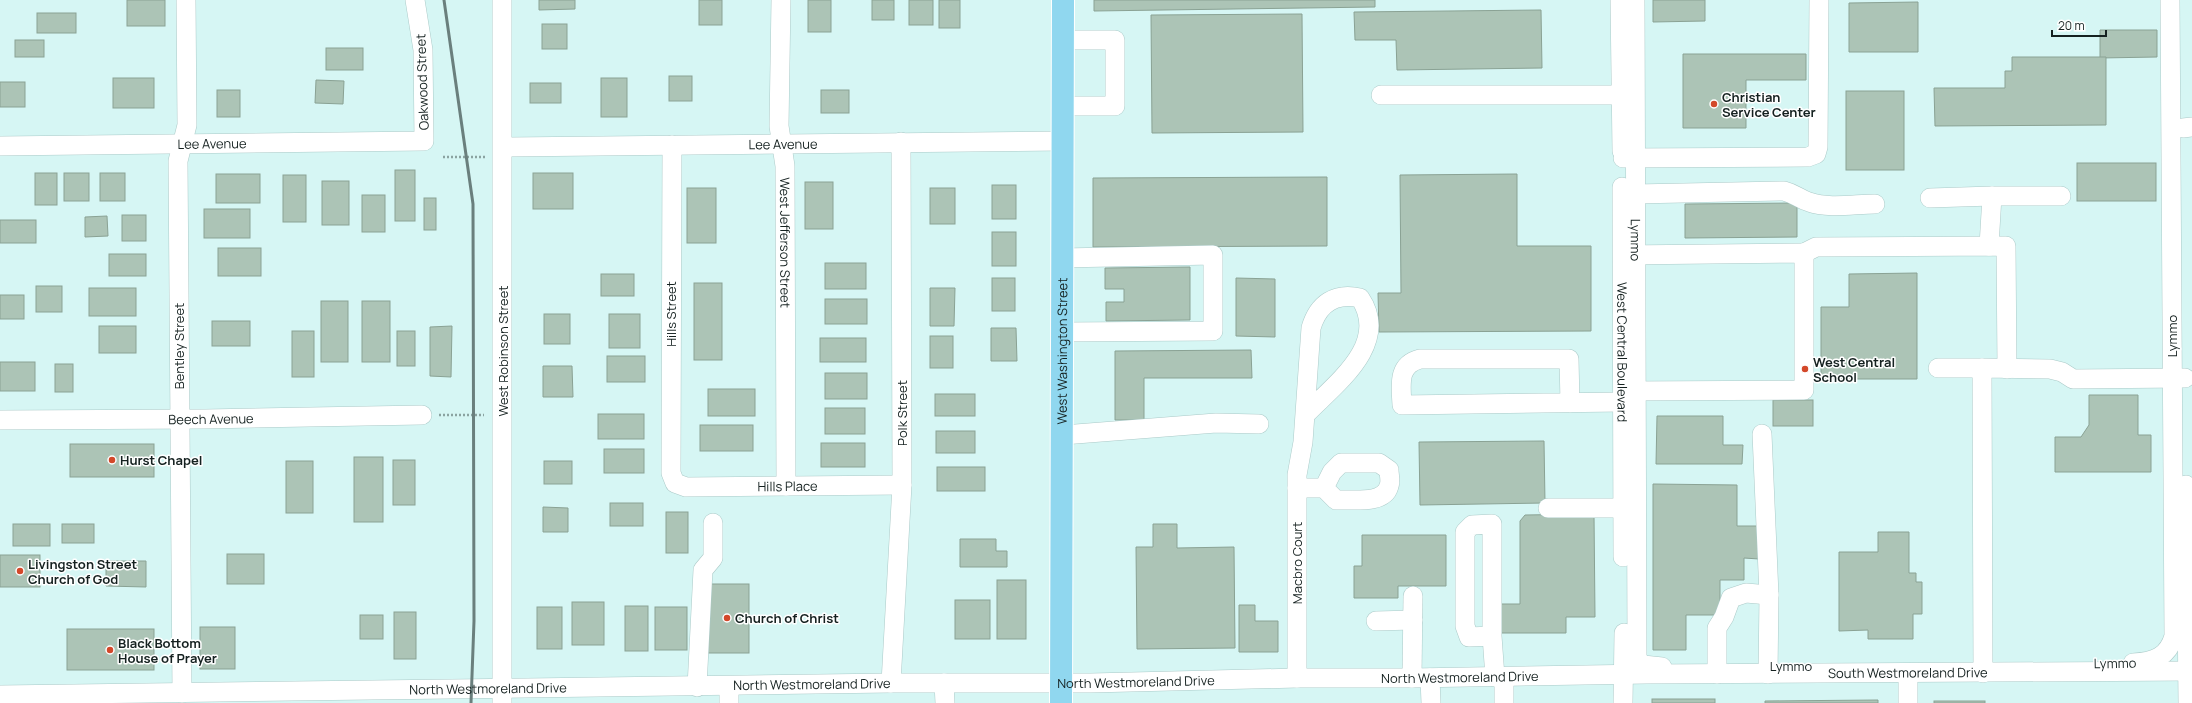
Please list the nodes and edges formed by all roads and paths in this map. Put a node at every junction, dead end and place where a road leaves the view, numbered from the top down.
1 (186, 0) edge
2 (415, 0) edge
3 (502, 0) edge
4 (781, 0) edge
5 (1063, 0) edge
6 (1620, 0) edge
7 (1635, 0) edge
8 (1819, 0) edge
9 (2170, 0) edge
10 (2182, 0) edge
11 (1063, 40) junction
12 (1381, 95) dead end
13 (1621, 95) junction
14 (1062, 106) junction
15 (2188, 127) edge
16 (424, 141) joint
17 (1062, 141) junction
18 (902, 142) junction
19 (182, 144) junction
20 (782, 144) junction
21 (672, 145) junction
22 (0, 146) edge
23 (495, 152) junction
24 (443, 157) dead end
25 (1628, 158) junction
26 (1635, 194) junction
27 (1992, 196) junction
28 (2061, 196) dead end
29 (1930, 198) dead end
30 (1875, 204) dead end
31 (1989, 246) junction
32 (1804, 253) junction
33 (1629, 254) junction
34 (1062, 258) junction
35 (1063, 332) junction
36 (1938, 368) dead end
37 (1982, 368) junction
38 (2007, 369) junction
39 (2179, 378) junction
40 (1627, 395) junction
41 (1570, 403) junction
42 (1306, 414) junction
43 (422, 415) dead end
44 (460, 415) dead end
45 (483, 415) dead end
46 (180, 418) junction
47 (0, 420) edge
48 (1259, 424) dead end
49 (1762, 434) dead end
50 (1063, 435) junction
51 (675, 483) joint
52 (902, 485) junction
53 (786, 486) junction
54 (1296, 488) junction
55 (1324, 488) dead end
56 (1548, 508) dead end
57 (1623, 508) junction
58 (713, 523) dead end
59 (1769, 595) junction
60 (1413, 596) dead end
61 (1413, 620) junction
62 (1376, 621) dead end
63 (1492, 636) junction
64 (1983, 669) junction
65 (1717, 670) junction
66 (1768, 670) junction
67 (2190, 672) edge
68 (1908, 674) junction
69 (1623, 675) junction
70 (1499, 677) junction
71 (1297, 678) junction
72 (1421, 678) junction
73 (944, 683) junction
74 (891, 684) junction
75 (697, 687) junction
76 (182, 693) junction
77 (1061, 693) edge
78 (0, 695) edge
79 (729, 695) edge
80 (502, 696) edge
81 (218, 698) edge
82 (945, 703) edge
83 (1430, 703) edge
84 (1504, 703) edge
85 (1623, 703) edge
86 (1908, 703) edge
87 (2188, 703) edge

1 - 19 street, Bentley Street
2 - 16 street, Oakwood Street
3 - 23 street, West Robinson Street
4 - 20 street, West Jefferson Street
5 - 11 main road, West Washington Street
6 - 13 street, West Central Boulevard
7 - 25 street, Lymmo
8 - 25 street
9 - 39 street, Lymmo
10 - 15 street
11 - 14 main road, West Washington Street
11 - 14 street
12 - 13 street
13 - 25 street, West Central Boulevard
14 - 17 main road, West Washington Street
15 - 39 street
16 - 19 street, Lee Avenue
17 - 18 street, Lee Avenue
17 - 34 main road, West Washington Street
18 - 20 street, Lee Avenue
18 - 52 street, Polk Street
19 - 22 street, Lee Avenue
19 - 46 street, Bentley Street
20 - 21 street, Lee Avenue
20 - 53 street, West Jefferson Street
21 - 23 street, Lee Avenue
21 - 51 street, Hills Street
23 - 24 path
23 - 80 street, West Robinson Street
25 - 26 street, Lymmo
25 - 33 street, West Central Boulevard
26 - 30 street
26 - 33 street, Lymmo
27 - 28 street
27 - 29 street
27 - 31 street
31 - 32 street
31 - 38 street
32 - 33 street
32 - 40 street
33 - 40 street, West Central Boulevard
34 - 35 main road, West Washington Street
34 - 35 street
35 - 50 main road, West Washington Street
36 - 37 street
37 - 38 street
37 - 64 street
38 - 39 street
39 - 64 street, Lymmo
39 - 67 street
40 - 41 street
40 - 57 street, West Central Boulevard
40 - 65 street
41 - 41 street
42 - 42 street, Macbro Court
42 - 54 street, Macbro Court
43 - 46 street, Beech Avenue
44 - 45 path
46 - 47 street, Beech Avenue
46 - 76 street, Bentley Street
48 - 50 street
49 - 59 street
50 - 77 main road, West Washington Street
51 - 53 street, Hills Place
52 - 53 street, Hills Place
52 - 74 street, Polk Street
54 - 55 street
54 - 71 street, Macbro Court
56 - 57 street
57 - 69 street, West Central Boulevard
58 - 75 street
59 - 65 street
59 - 66 street
60 - 61 street
61 - 62 street
61 - 72 street
63 - 63 street
63 - 70 street
64 - 66 street, Lymmo
64 - 67 street, South Westmoreland Drive
64 - 68 street, South Westmoreland Drive
65 - 66 street, South Westmoreland Drive
65 - 69 street, South Westmoreland Drive
66 - 68 street, South Westmoreland Drive
67 - 87 street
68 - 86 street
69 - 70 street, North Westmoreland Drive
69 - 85 street, West Central Boulevard
70 - 72 street, North Westmoreland Drive
70 - 84 street
71 - 72 street, North Westmoreland Drive
71 - 77 street, North Westmoreland Drive
72 - 83 street
73 - 74 street, North Westmoreland Drive
73 - 77 street, North Westmoreland Drive
73 - 82 street
74 - 79 street, North Westmoreland Drive
75 - 79 street, North Westmoreland Drive
75 - 80 street, North Westmoreland Drive
76 - 78 street, North Westmoreland Drive
76 - 81 street, North Westmoreland Drive
80 - 81 street, North Westmoreland Drive

